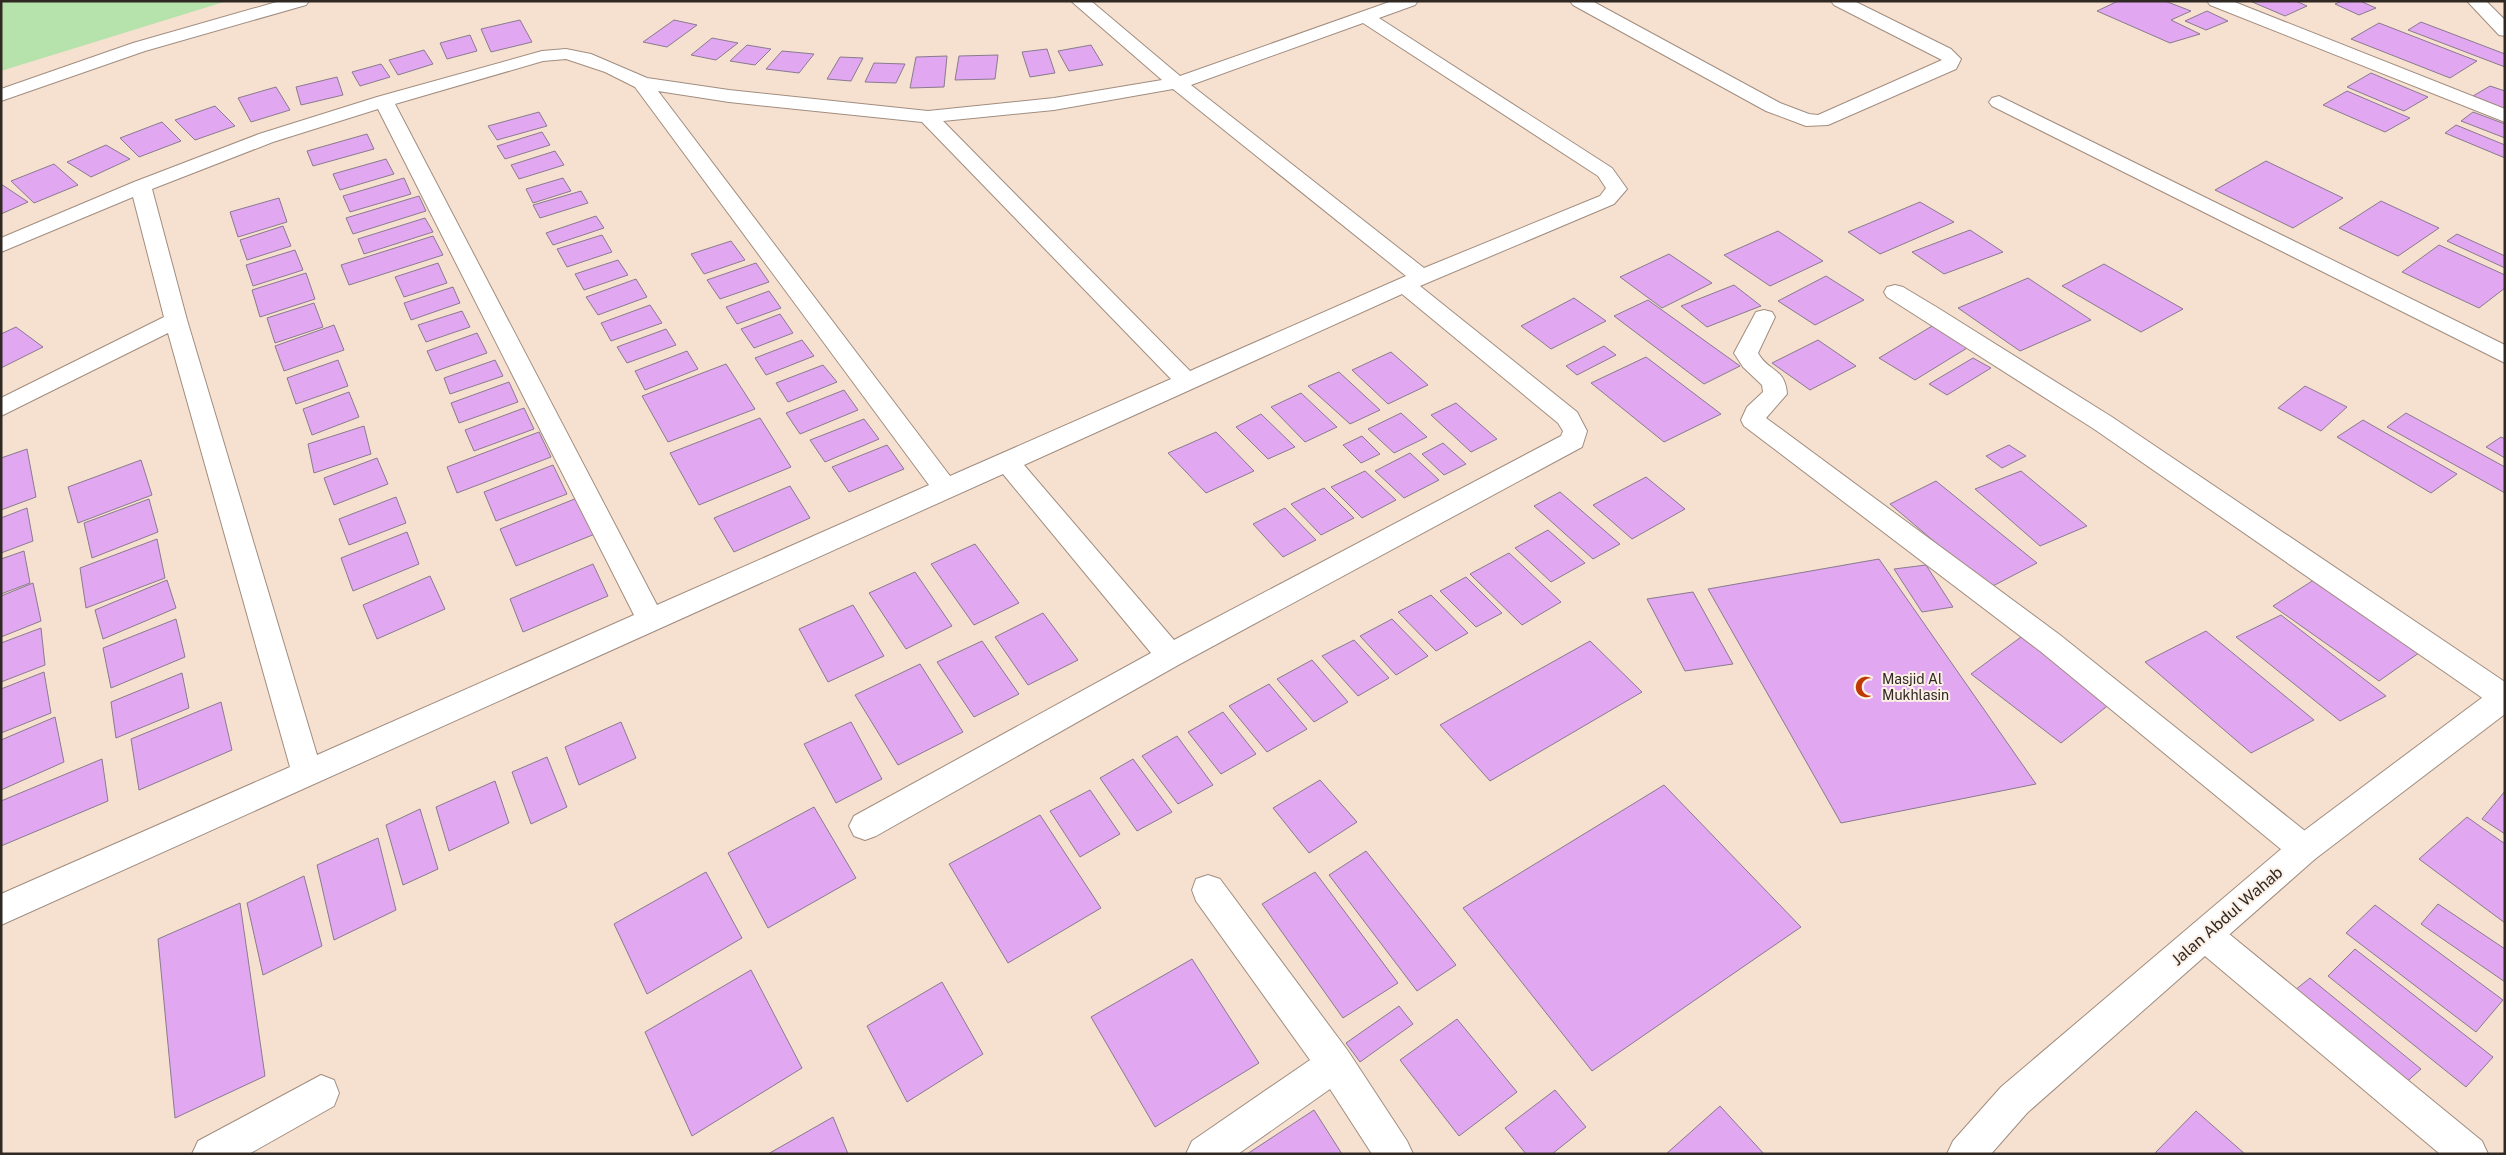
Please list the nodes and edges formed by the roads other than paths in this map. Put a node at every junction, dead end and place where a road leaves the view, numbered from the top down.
1 (300, 1) edge
2 (1080, 1) edge
3 (1409, 1) edge
4 (1580, 1) edge
5 (1840, 1) edge
6 (2216, 1) edge
7 (2476, 1) edge
8 (1366, 17) junction
9 (2505, 31) edge
10 (642, 82) junction
11 (1177, 83) junction
12 (1, 95) edge
13 (384, 101) junction
14 (1999, 102) dead end
15 (2505, 116) edge
16 (928, 118) junction
17 (141, 186) junction
18 (1, 246) edge
19 (1413, 281) junction
20 (1895, 292) dead end
21 (1764, 317) dead end
22 (176, 320) junction
23 (2505, 355) edge
24 (1187, 382) junction
25 (1, 408) edge
26 (1007, 462) junction
27 (946, 489) junction
28 (650, 621) junction
29 (1170, 656) junction
30 (2504, 697) edge
31 (307, 774) junction
32 (865, 826) dead end
33 (2304, 849) junction
34 (1208, 890) dead end
35 (1, 910) edge
36 (2204, 935) junction
37 (1335, 1064) junction
38 (321, 1093) dead end
39 (211, 1154) edge
40 (1205, 1154) edge
41 (1394, 1154) edge
42 (1966, 1154) edge
43 (2469, 1154) edge

1 - 12 street
2 - 11 street
3 - 8 street
4 - 5 street
6 - 15 street
7 - 9 street
8 - 11 street
8 - 19 street
10 - 13 street
10 - 16 street
10 - 27 street
11 - 16 street
11 - 19 street
13 - 17 street
13 - 28 street
14 - 23 street
16 - 24 street
17 - 18 street
17 - 22 street
19 - 24 street
19 - 29 street
20 - 30 street
21 - 33 street
22 - 25 street
22 - 31 street
24 - 26 street
26 - 27 street
26 - 29 street
27 - 28 street
28 - 31 street
29 - 32 street
30 - 33 street, Jalan Abdul Wahab
31 - 35 street
33 - 36 street, Jalan Abdul Wahab
34 - 37 street
36 - 42 street, Jalan Abdul Wahab
36 - 43 street
37 - 40 street
37 - 41 street
38 - 39 street

